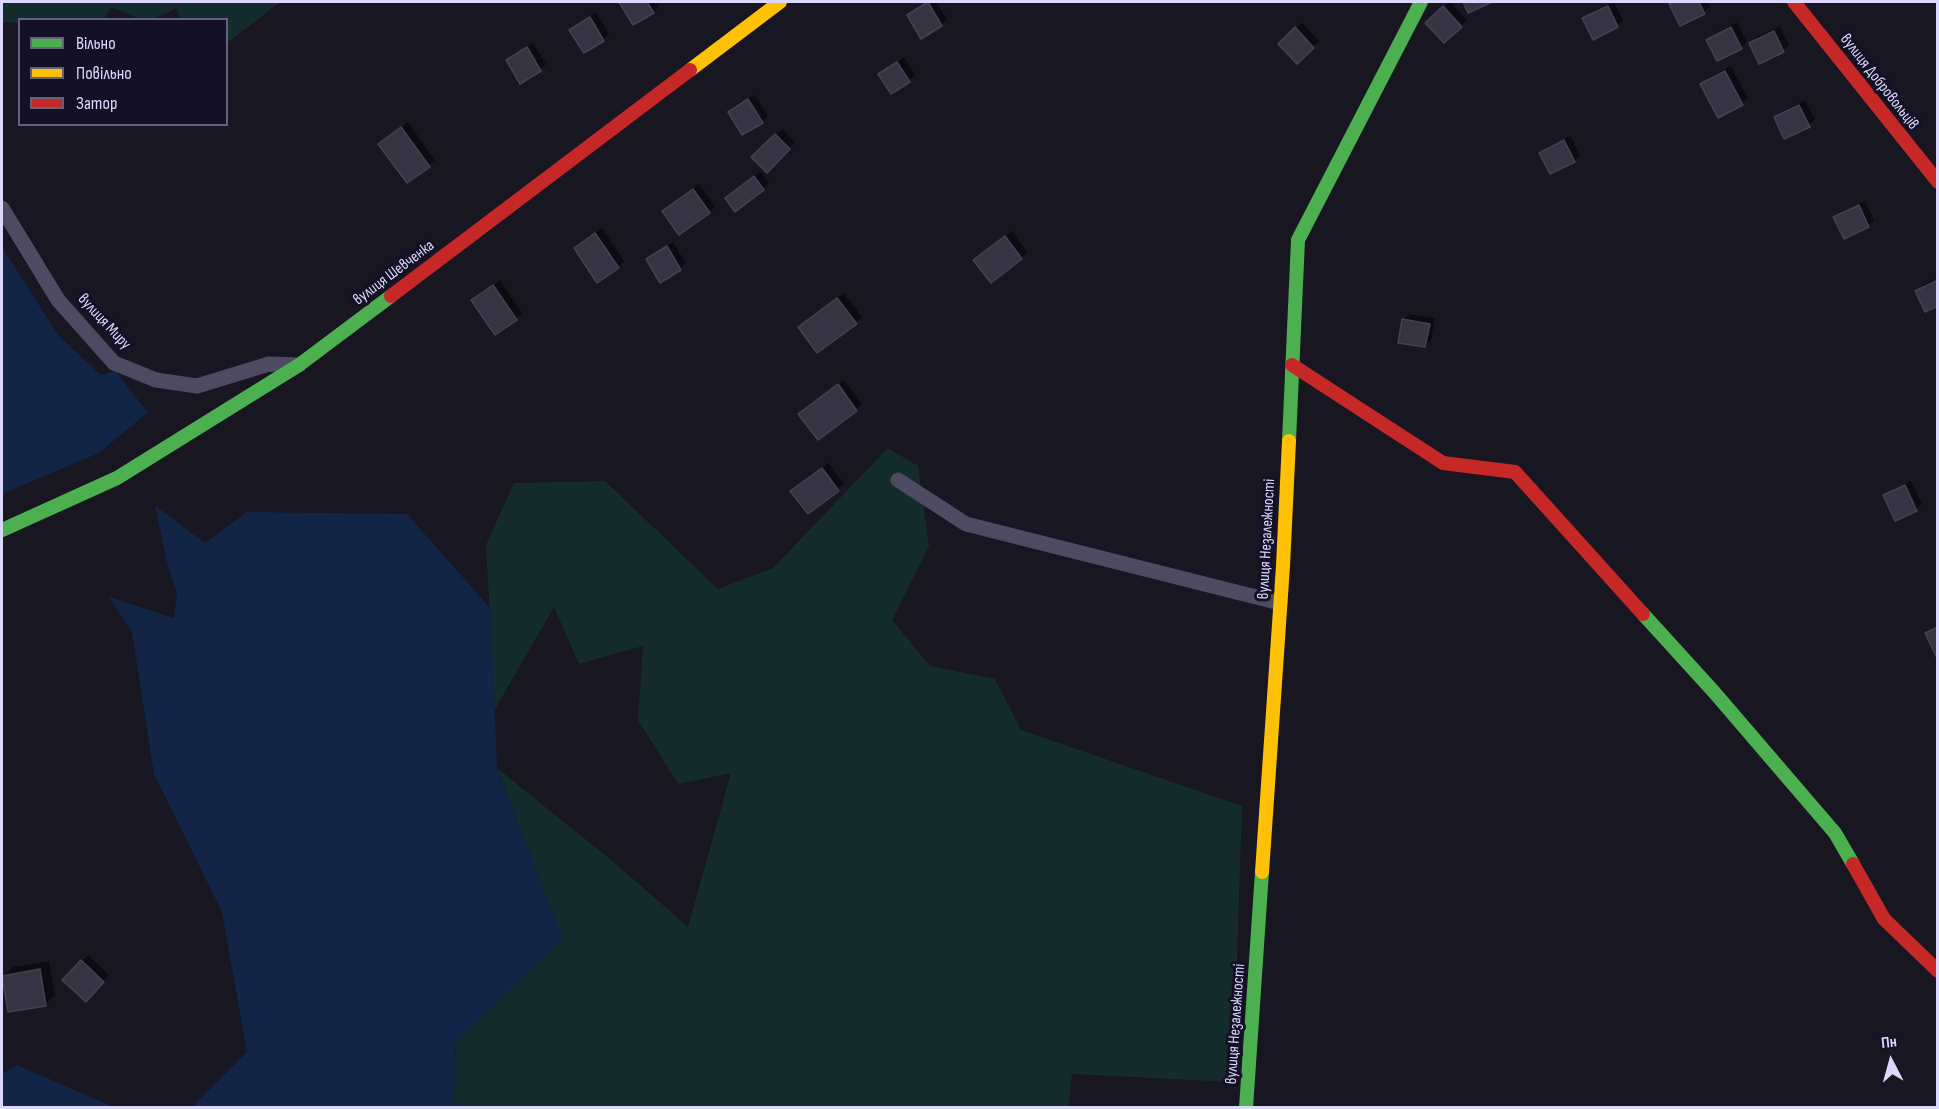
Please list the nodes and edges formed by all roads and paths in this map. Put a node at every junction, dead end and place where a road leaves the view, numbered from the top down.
1 (780, 2) edge
2 (1421, 2) edge
3 (1794, 2) edge
4 (1938, 182) edge
5 (2, 208) edge
6 (1292, 364) junction
7 (299, 365) junction
8 (898, 480) dead end
9 (2, 530) edge
10 (1280, 603) junction
11 (1938, 971) edge
12 (1246, 1107) edge

1 - 7 street, вулиця Шевченка
2 - 6 street, вулиця Незалежності
3 - 4 street, вулиця Добровольців
5 - 7 street, вулиця Миру
6 - 10 street, вулиця Незалежності
6 - 11 street
7 - 9 street, вулиця Шевченка
8 - 10 street
10 - 12 street, вулиця Незалежності

